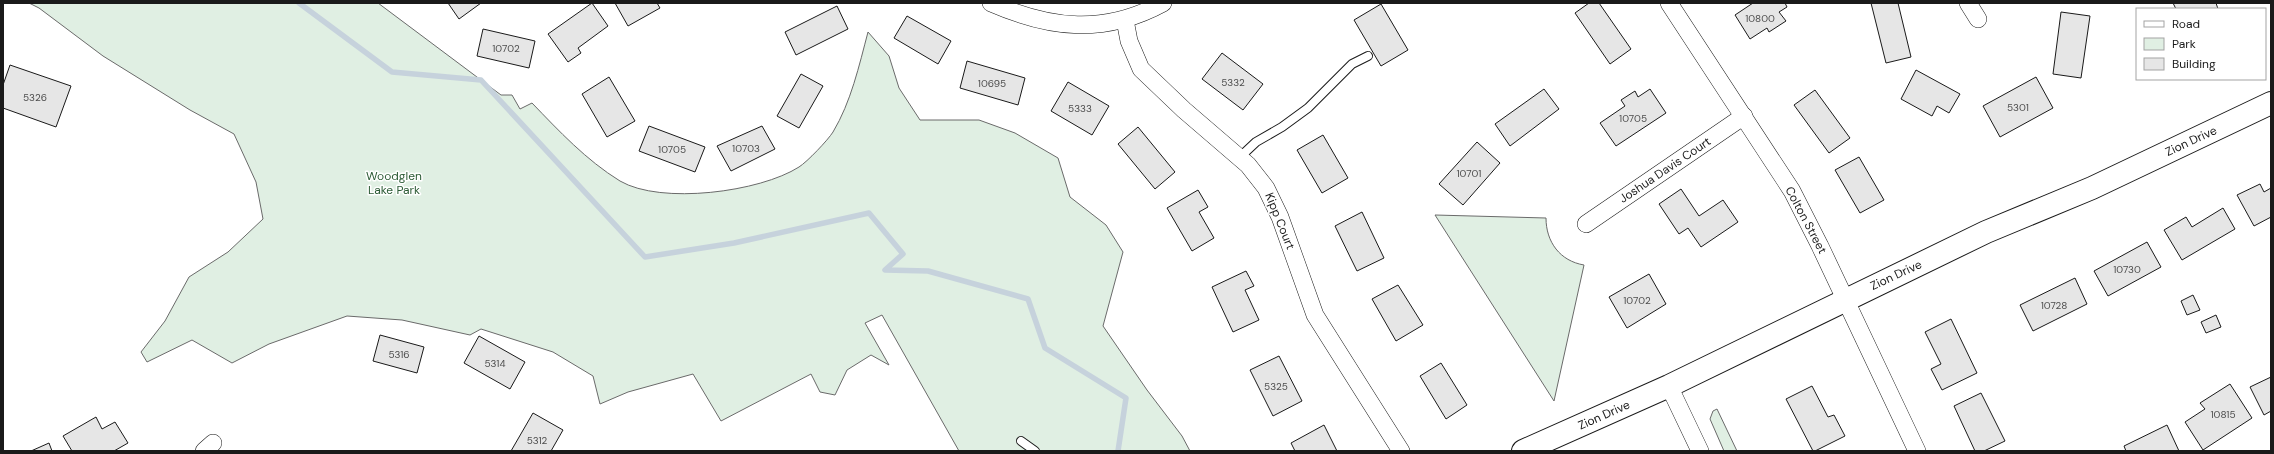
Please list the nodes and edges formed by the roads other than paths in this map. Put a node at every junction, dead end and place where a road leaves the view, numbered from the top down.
1 (991, 3) edge
2 (1163, 3) edge
3 (1669, 3) edge
4 (1968, 3) edge
5 (1978, 19) dead end
6 (1125, 20) junction
7 (1368, 56) dead end
8 (2271, 103) edge
9 (1744, 116) junction
10 (1239, 158) junction
11 (1586, 224) dead end
12 (1846, 299) junction
13 (1669, 386) junction
14 (1021, 441) dead end
15 (1035, 451) edge
16 (1400, 451) edge
17 (1523, 451) edge
18 (1700, 451) edge
19 (1917, 451) edge

1 - 6 street
2 - 6 street
3 - 9 street, Colton Street
4 - 5 street
6 - 10 street, Kipp Court
7 - 10 lane
8 - 12 main road, Zion Drive
9 - 11 street, Joshua Davis Court
9 - 12 street, Colton Street
10 - 16 street, Kipp Court
12 - 13 main road, Zion Drive
12 - 19 street, Colton Street
13 - 17 main road, Zion Drive
13 - 18 street
14 - 15 lane

